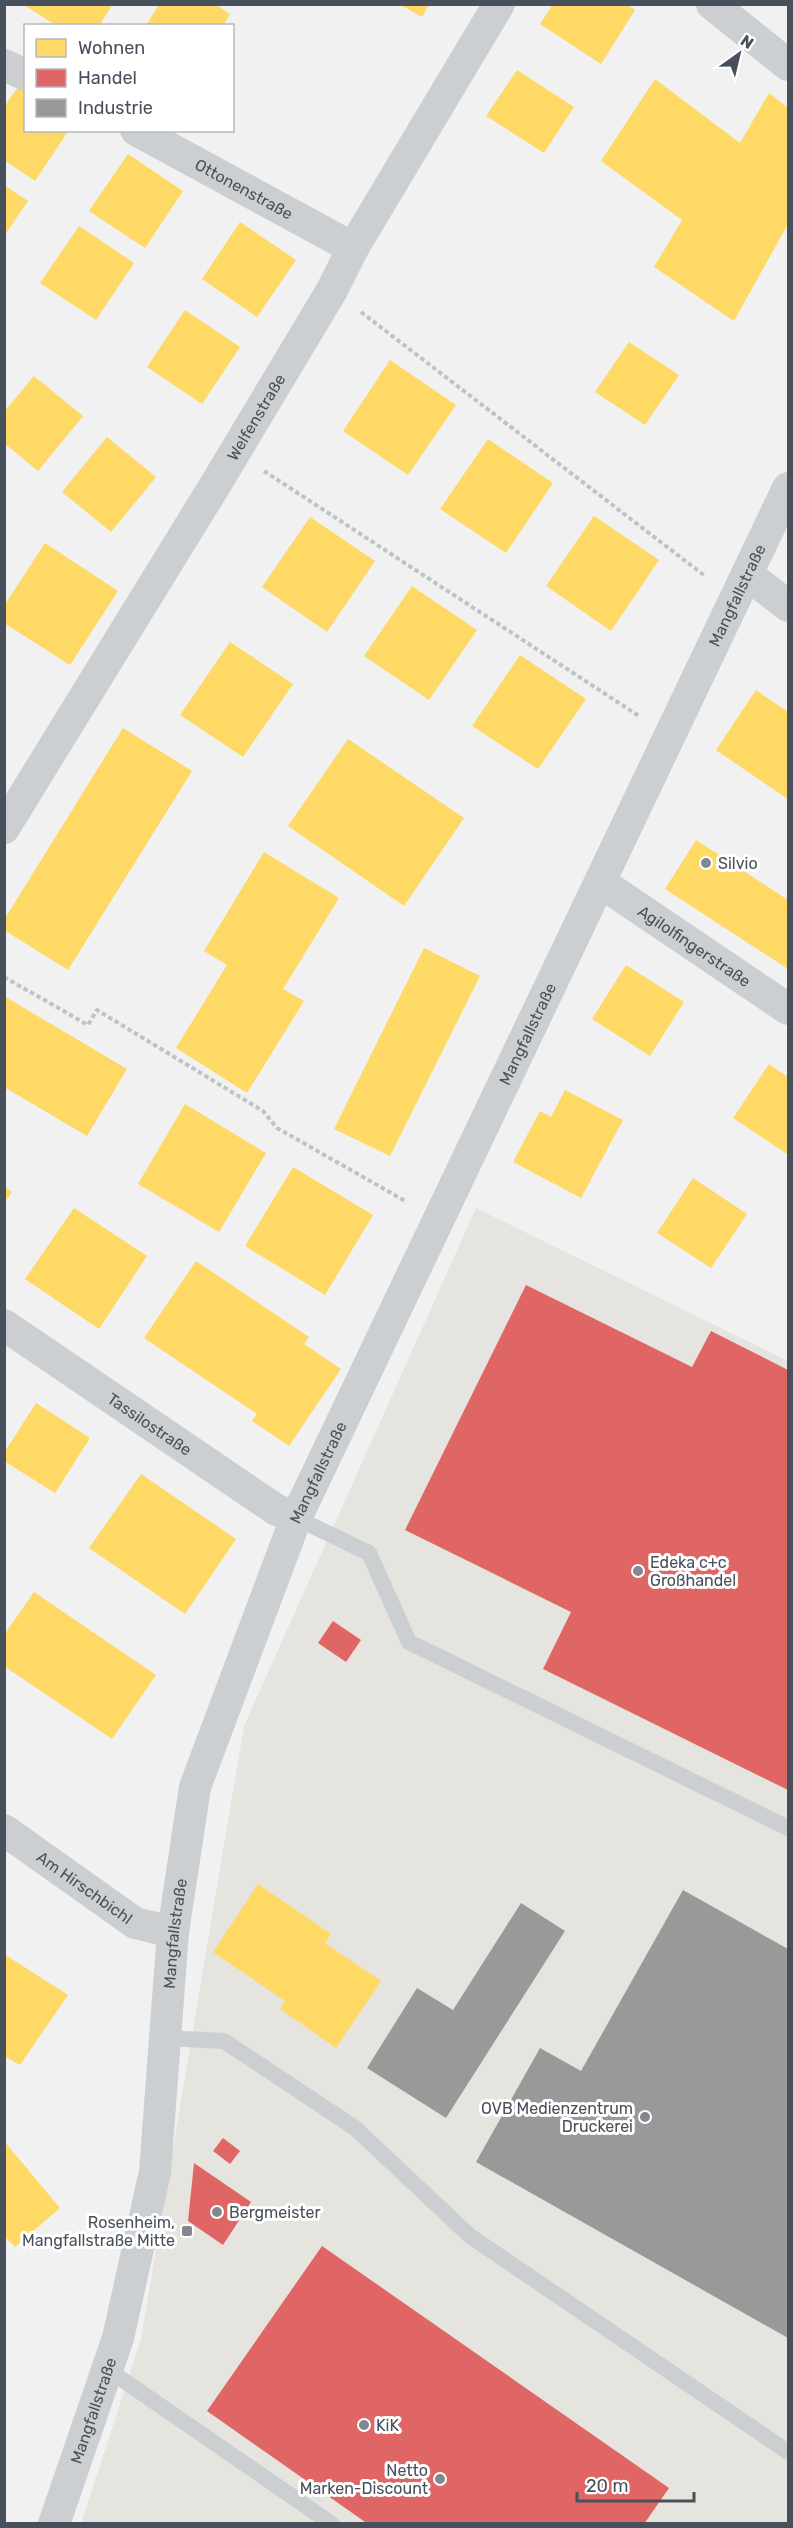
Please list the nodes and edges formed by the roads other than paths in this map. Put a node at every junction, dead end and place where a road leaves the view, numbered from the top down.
1 (499, 4) edge
2 (712, 4) edge
3 (4, 65) edge
4 (789, 65) edge
5 (24, 74) edge
6 (140, 132) edge
7 (353, 248) junction
8 (789, 489) edge
9 (741, 586) junction
10 (789, 606) edge
11 (4, 828) edge
12 (600, 882) junction
13 (789, 1009) edge
14 (4, 1325) edge
15 (296, 1518) junction
16 (789, 1828) edge
17 (4, 1830) edge
18 (173, 1932) junction
19 (164, 2038) junction
20 (107, 2369) junction
21 (789, 2452) edge
22 (54, 2523) edge
23 (332, 2523) edge

1 - 7 street, Welfenstraße
2 - 4 street
3 - 5 street
6 - 7 street, Ottonenstraße
7 - 11 street, Welfenstraße
8 - 9 street, Mangfallstraße
9 - 10 street
9 - 12 street, Mangfallstraße
12 - 13 street, Agilolfingerstraße
12 - 15 street, Mangfallstraße
14 - 15 street, Tassilostraße
15 - 16 lane
15 - 18 street, Mangfallstraße
17 - 18 street, Am Hirschbichl
18 - 19 street, Mangfallstraße
19 - 20 street, Mangfallstraße
19 - 21 lane
20 - 22 street, Mangfallstraße
20 - 23 lane

